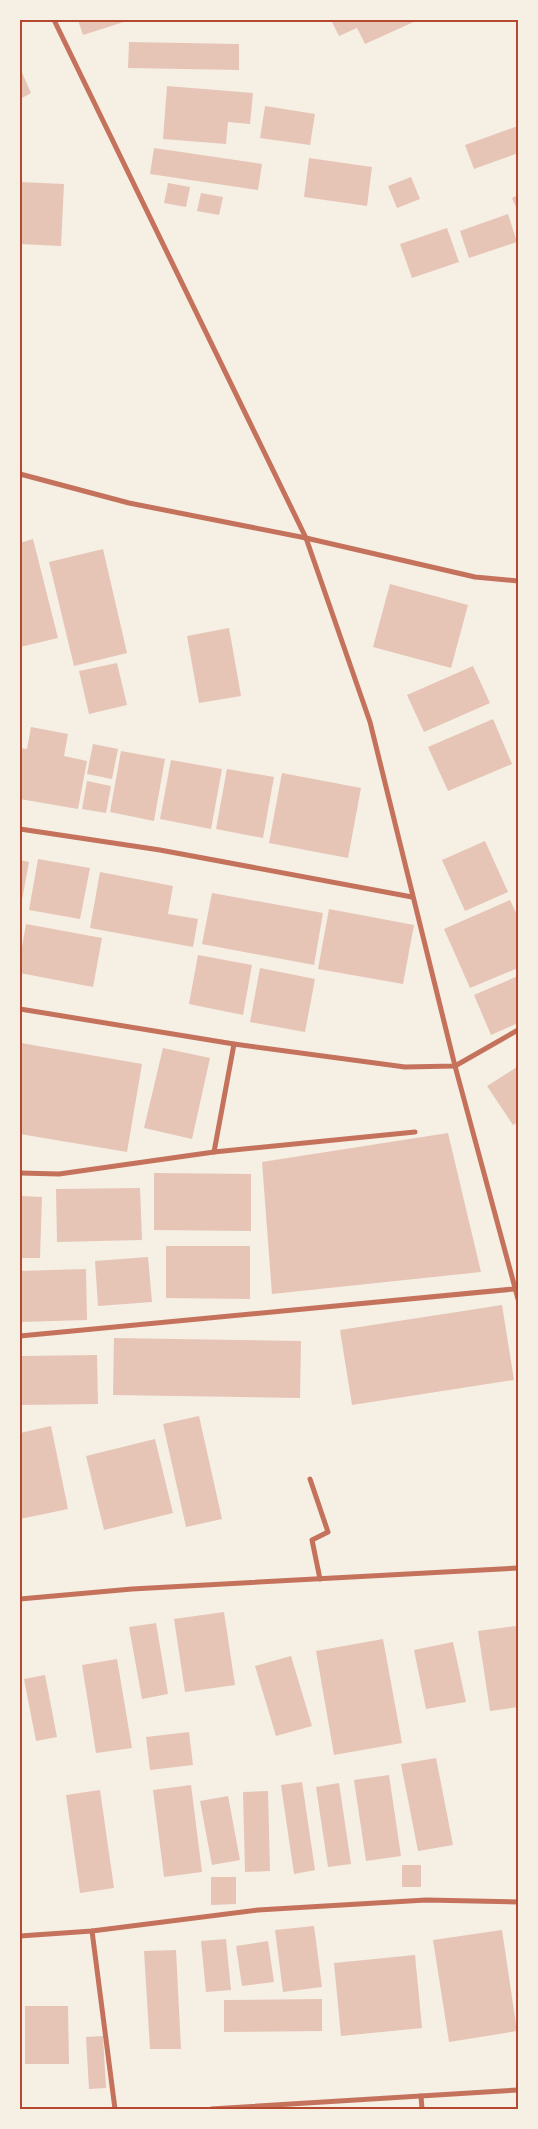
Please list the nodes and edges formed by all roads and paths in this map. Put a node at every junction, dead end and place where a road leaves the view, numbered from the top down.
1 (54, 20) edge
2 (20, 474) edge
3 (306, 538) junction
4 (518, 581) edge
5 (20, 829) edge
6 (412, 896) junction
7 (20, 1009) edge
8 (518, 1030) edge
9 (234, 1044) junction
10 (455, 1066) junction
11 (415, 1132) dead end
12 (214, 1152) junction
13 (20, 1173) edge
14 (514, 1289) junction
15 (518, 1299) edge
16 (20, 1336) edge
17 (310, 1479) dead end
18 (518, 1568) edge
19 (320, 1579) junction
20 (20, 1599) edge
21 (518, 1902) edge
22 (92, 1931) junction
23 (20, 1936) edge
24 (518, 2090) edge
25 (421, 2096) junction
26 (115, 2109) edge
27 (212, 2109) edge
28 (422, 2109) edge

1 - 3 street
2 - 3 street
3 - 4 street
3 - 6 street
5 - 6 street
6 - 10 street
7 - 9 street
8 - 10 street
9 - 10 street
9 - 12 street
10 - 14 street
11 - 12 street
12 - 13 street
14 - 15 street
14 - 16 street
17 - 19 street
18 - 19 street
19 - 20 street
21 - 22 street
22 - 23 street
22 - 26 street
24 - 25 street
25 - 27 street
25 - 28 street

